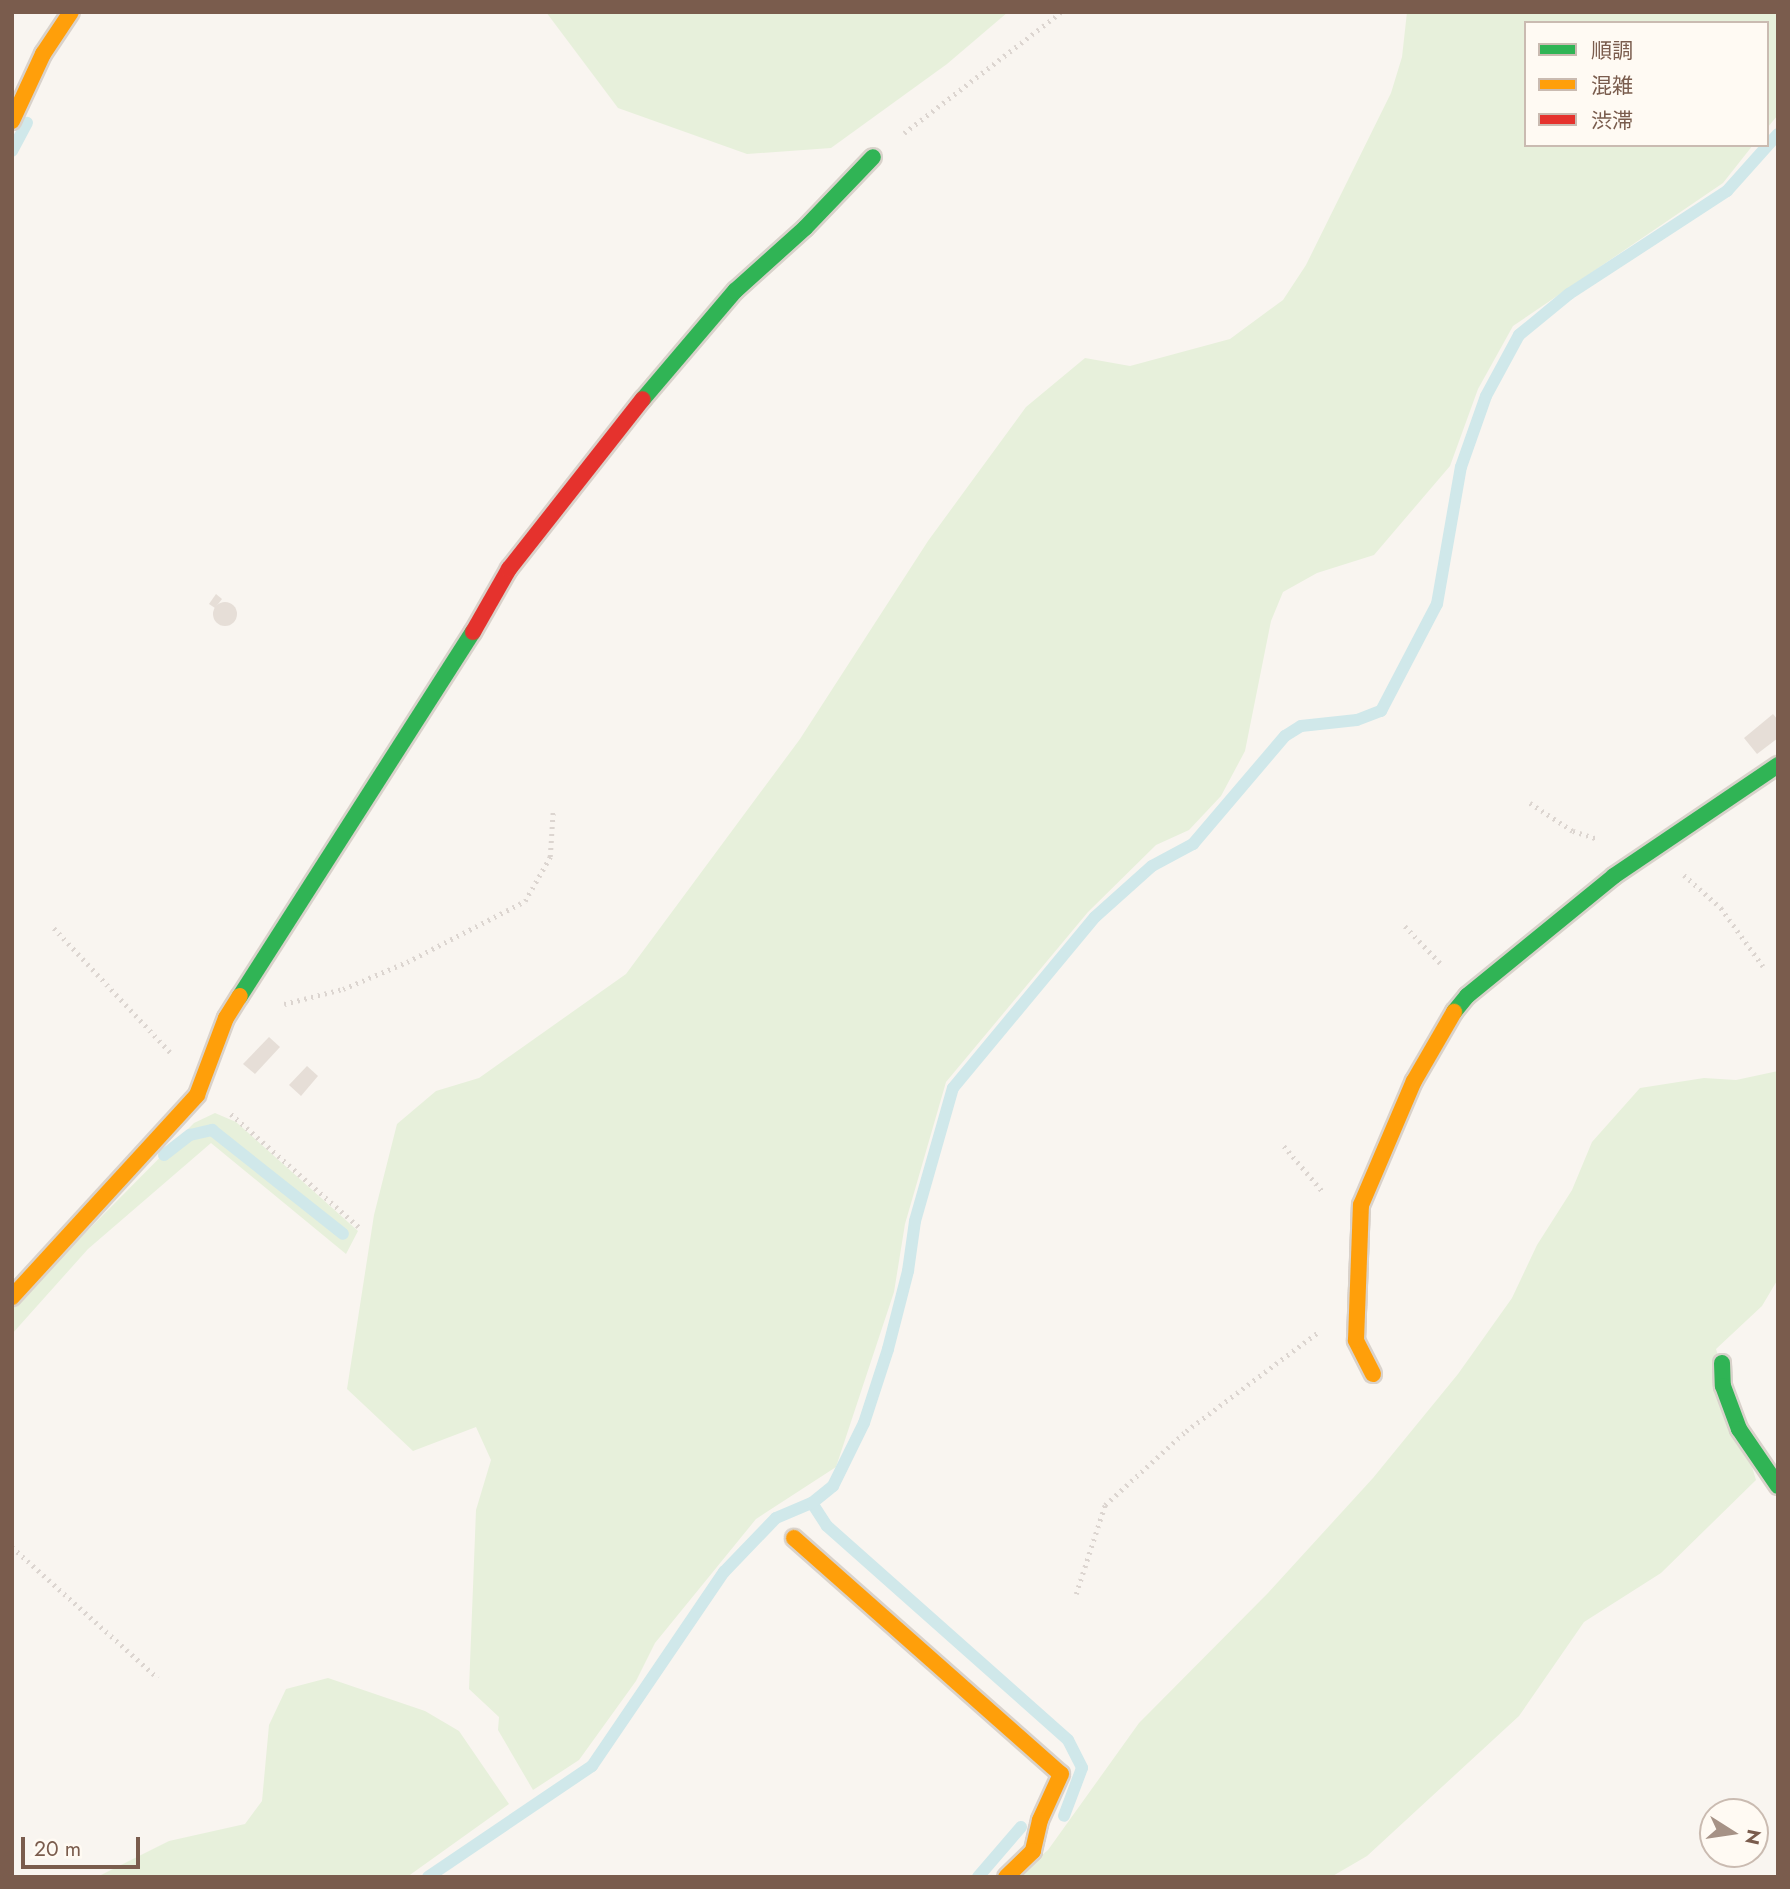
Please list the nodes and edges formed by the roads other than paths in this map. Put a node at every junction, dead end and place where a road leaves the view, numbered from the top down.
1 (71, 12) edge
2 (12, 121) edge
3 (873, 157) road end
4 (1778, 765) edge
5 (12, 1297) edge
6 (1722, 1363) dead end
7 (1373, 1374) dead end
8 (1778, 1486) edge
9 (794, 1538) dead end
10 (1006, 1877) edge

1 - 2 street
3 - 5 street
4 - 7 street
6 - 8 street
9 - 10 street

